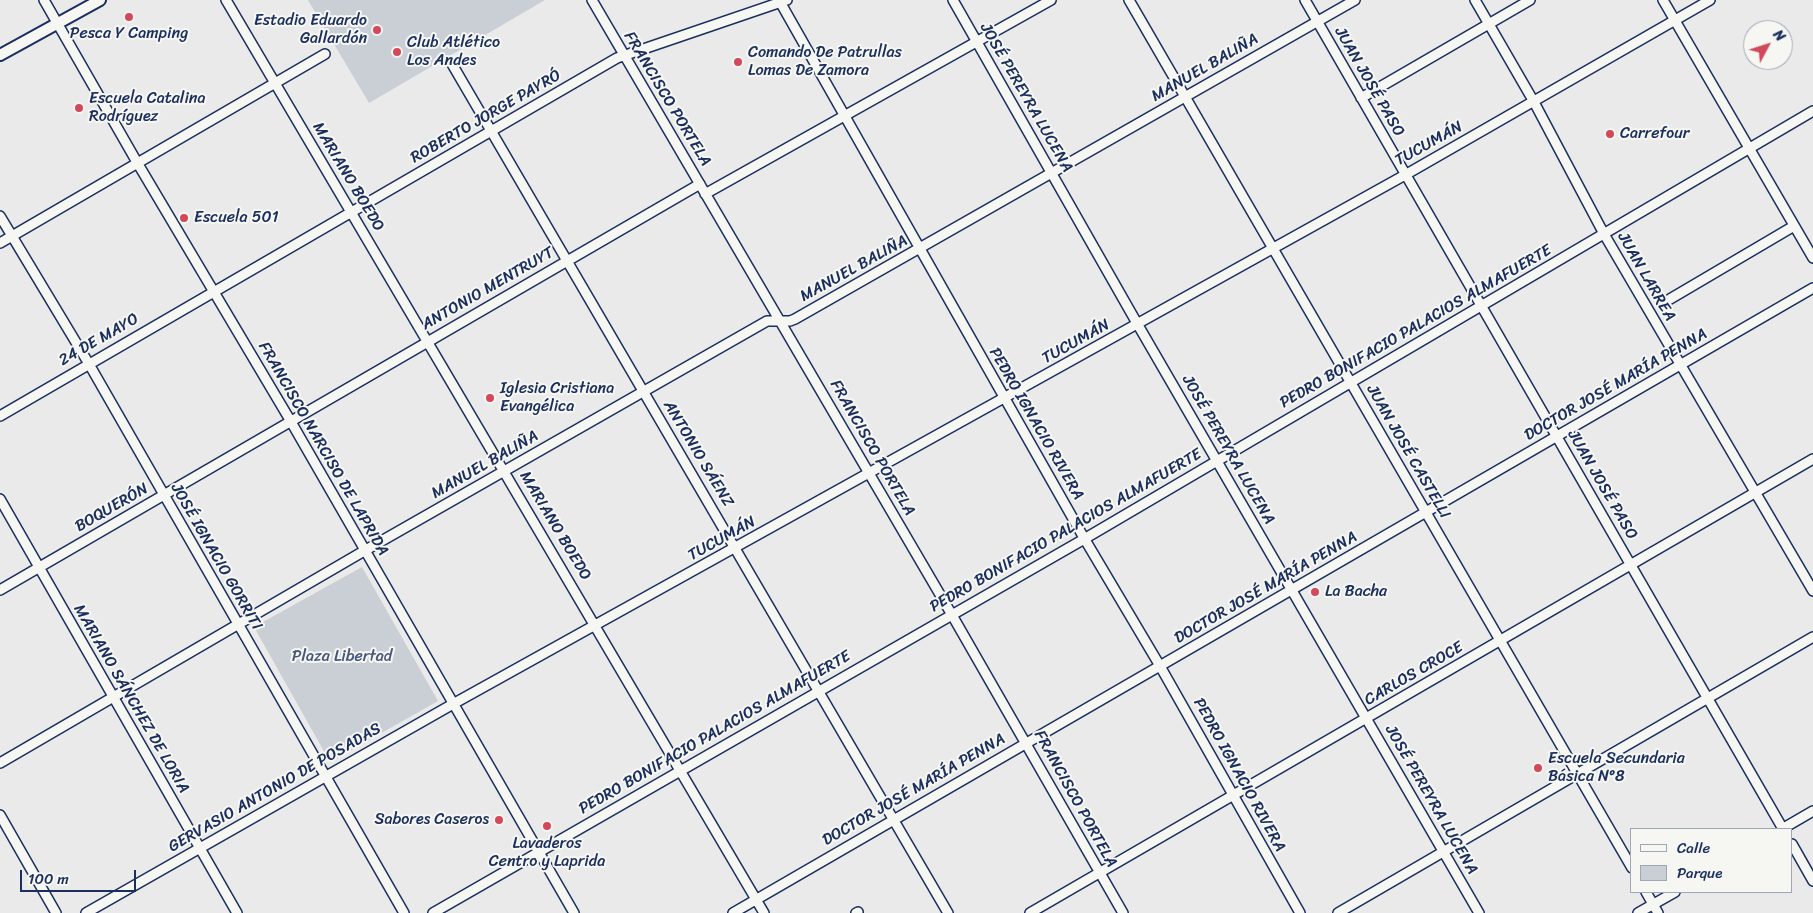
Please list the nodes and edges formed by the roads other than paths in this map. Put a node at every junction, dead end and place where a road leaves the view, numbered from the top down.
1 (44, 0) edge
2 (100, 0) edge
3 (226, 0) edge
4 (592, 0) edge
5 (953, 0) edge
6 (1052, 0) edge
7 (1129, 0) edge
8 (1305, 0) edge
9 (1355, 0) edge
10 (1475, 0) edge
11 (1530, 0) edge
12 (1664, 0) edge
13 (1710, 0) edge
14 (782, 1) edge
15 (1675, 20) junction
16 (1317, 21) junction
17 (1488, 23) junction
18 (57, 24) junction
19 (977, 42) junction
20 (325, 54) dead end
21 (0, 55) edge
22 (624, 55) junction
23 (452, 64) dead end
24 (276, 84) junction
25 (1185, 97) junction
26 (1361, 98) junction
27 (1534, 102) junction
28 (1813, 111) edge
29 (844, 115) junction
30 (491, 131) junction
31 (1749, 147) junction
32 (138, 164) junction
33 (1051, 172) junction
34 (1406, 175) junction
35 (700, 184) junction
36 (706, 194) junction
37 (352, 212) junction
38 (0, 216) edge
39 (1794, 226) junction
40 (1604, 234) junction
41 (12, 236) junction
42 (0, 243) edge
43 (1273, 248) junction
44 (920, 249) junction
45 (1813, 258) edge
46 (568, 260) junction
47 (1813, 288) edge
48 (214, 291) junction
49 (1670, 299) dead end
50 (1481, 306) junction
51 (780, 321) junction
52 (1138, 325) junction
53 (427, 341) junction
54 (89, 364) junction
55 (1680, 365) junction
56 (1350, 382) junction
57 (643, 391) junction
58 (1004, 398) junction
59 (0, 416) edge
60 (290, 420) junction
61 (1556, 437) junction
62 (1813, 459) edge
63 (1217, 461) junction
64 (505, 471) junction
65 (869, 474) junction
66 (1755, 492) junction
67 (163, 495) junction
68 (0, 499) edge
69 (1426, 513) junction
70 (1084, 538) junction
71 (737, 548) junction
72 (364, 551) junction
73 (1630, 565) junction
74 (39, 567) junction
75 (0, 590) edge
76 (1293, 590) junction
77 (1813, 591) edge
78 (952, 615) junction
79 (237, 625) junction
80 (596, 626) junction
81 (1813, 637) edge
82 (1500, 641) junction
83 (1160, 666) junction
84 (820, 690) junction
85 (113, 697) junction
86 (1707, 698) junction
87 (453, 704) junction
88 (1366, 719) junction
89 (1026, 742) junction
90 (0, 763) edge
91 (681, 770) junction
92 (1577, 774) junction
93 (325, 777) junction
94 (1233, 795) junction
95 (1813, 811) edge
96 (0, 815) edge
97 (895, 820) junction
98 (1782, 828) edge
99 (1785, 828) edge
100 (1793, 846) edge
101 (200, 848) junction
102 (539, 852) junction
103 (1443, 852) junction
104 (1630, 865) edge
105 (1100, 873) junction
106 (1813, 881) edge
107 (1647, 893) edge
108 (1673, 893) edge
109 (756, 899) junction
110 (1653, 904) junction
111 (56, 913) edge
112 (86, 913) edge
113 (237, 913) edge
114 (404, 913) edge
115 (433, 913) edge
116 (574, 913) edge
117 (733, 913) edge
118 (764, 913) edge
119 (948, 913) edge
120 (1030, 913) edge
121 (1123, 913) edge
122 (1300, 913) edge
123 (1338, 913) edge
124 (1480, 913) edge
125 (1638, 913) edge
126 (1658, 913) edge

1 - 18 street, FRANCISCO NARCISO DE LAPRIDA
2 - 18 main road
3 - 24 street, MARIANO BOEDO
4 - 22 street, FRANCISCO PORTELA
5 - 19 street, JOSÉ PEREYRA LUCENA
6 - 19 street
7 - 25 street, JUAN JOSÉ CASTELLI
8 - 16 street, JUAN JOSÉ PASO
9 - 16 street, MANUEL BALIÑA
10 - 17 street, JUAN LARREA
11 - 17 street
12 - 15 street
13 - 15 street, TUCUMÁN
14 - 22 street, ROBERTO JORGE PAYRÓ
14 - 29 street, PEDRO IGNACIO RIVERA
15 - 27 street, TUCUMÁN
15 - 31 street
16 - 25 street, MANUEL BALIÑA
16 - 26 street, JUAN JOSÉ PASO
17 - 26 street
17 - 27 street, JUAN LARREA
18 - 21 main road
18 - 32 street, FRANCISCO NARCISO DE LAPRIDA
19 - 29 street
19 - 33 street, JOSÉ PEREYRA LUCENA
20 - 24 street
22 - 30 street, ROBERTO JORGE PAYRÓ
22 - 35 street, FRANCISCO PORTELA
23 - 30 street, ANTONIO SÁENZ
24 - 32 street
24 - 37 street, MARIANO BOEDO
25 - 33 street, MANUEL BALIÑA
25 - 43 street, JUAN JOSÉ CASTELLI
26 - 34 street, JUAN JOSÉ PASO
27 - 34 street, TUCUMÁN
27 - 40 street, JUAN LARREA
28 - 31 street, PEDRO BONIFACIO PALACIOS ALMAFUERTE
29 - 36 street
29 - 44 street, PEDRO IGNACIO RIVERA
30 - 37 street, ROBERTO JORGE PAYRÓ
30 - 46 street, ANTONIO SÁENZ
31 - 39 street
31 - 40 street, PEDRO BONIFACIO PALACIOS ALMAFUERTE
32 - 41 street
32 - 48 street, FRANCISCO NARCISO DE LAPRIDA
33 - 44 street, MANUEL BALIÑA
33 - 52 street, JOSÉ PEREYRA LUCENA
34 - 43 street, TUCUMÁN
34 - 50 street, JUAN JOSÉ PASO
35 - 36 street, FRANCISCO PORTELA
35 - 46 street, ANTONIO MENTRUYT
36 - 51 street, FRANCISCO PORTELA
37 - 48 street, ROBERTO JORGE PAYRÓ
37 - 53 street, MARIANO BOEDO
38 - 41 street, JOSÉ IGNACIO GORRITI
39 - 45 street
39 - 49 street
40 - 50 street, PEDRO BONIFACIO PALACIOS ALMAFUERTE
40 - 55 street, JUAN LARREA
41 - 42 street
41 - 54 street, JOSÉ IGNACIO GORRITI
43 - 52 street, TUCUMÁN
43 - 56 street, JUAN JOSÉ CASTELLI
44 - 51 street, MANUEL BALIÑA
44 - 58 street, PEDRO IGNACIO RIVERA
46 - 53 street, ANTONIO MENTRUYT
46 - 57 street, ANTONIO SÁENZ
47 - 55 street, DOCTOR JOSÉ MARÍA PENNA
48 - 54 street, 24 DE MAYO
48 - 60 street, FRANCISCO NARCISO DE LAPRIDA
50 - 56 street, PEDRO BONIFACIO PALACIOS ALMAFUERTE
50 - 61 street, JUAN JOSÉ PASO
51 - 57 street, MANUEL BALIÑA
51 - 65 street, FRANCISCO PORTELA
52 - 58 street, TUCUMÁN
52 - 63 street, JOSÉ PEREYRA LUCENA
53 - 60 street, ANTONIO MENTRUYT
53 - 64 street, MARIANO BOEDO
54 - 59 street, 24 DE MAYO
54 - 67 street, JOSÉ IGNACIO GORRITI
55 - 61 street, DOCTOR JOSÉ MARÍA PENNA
55 - 66 street, JUAN LARREA
56 - 63 street, PEDRO BONIFACIO PALACIOS ALMAFUERTE
56 - 69 street, JUAN JOSÉ CASTELLI
57 - 64 street, MANUEL BALIÑA
57 - 71 street, ANTONIO SÁENZ
58 - 65 street, TUCUMÁN
58 - 70 street, PEDRO IGNACIO RIVERA
60 - 67 street, BOQUERÓN
60 - 72 street, FRANCISCO NARCISO DE LAPRIDA
61 - 69 street, DOCTOR JOSÉ MARÍA PENNA
61 - 73 street, JUAN JOSÉ PASO
62 - 66 street, CARLOS CROCE
63 - 70 street, PEDRO BONIFACIO PALACIOS ALMAFUERTE
63 - 76 street, JOSÉ PEREYRA LUCENA
64 - 72 street, MANUEL BALIÑA
64 - 80 street, MARIANO BOEDO
65 - 71 street, TUCUMÁN
65 - 78 street, FRANCISCO PORTELA
66 - 73 street, CARLOS CROCE
66 - 77 street, JUAN LARREA
67 - 74 street, BOQUERÓN
67 - 79 street, JOSÉ IGNACIO GORRITI
68 - 74 street, MARIANO SÁNCHEZ DE LORIA
69 - 76 street, DOCTOR JOSÉ MARÍA PENNA
69 - 82 street, JUAN JOSÉ CASTELLI
70 - 78 street, PEDRO BONIFACIO PALACIOS ALMAFUERTE
70 - 83 street, PEDRO IGNACIO RIVERA
71 - 80 street, TUCUMÁN
71 - 84 street, ANTONIO SÁENZ
72 - 79 street, MANUEL BALIÑA
72 - 87 street, FRANCISCO NARCISO DE LAPRIDA
73 - 82 street, CARLOS CROCE
73 - 86 street, JUAN JOSÉ PASO
74 - 75 street, BOQUERÓN
74 - 85 street, MARIANO SÁNCHEZ DE LORIA
76 - 83 street, DOCTOR JOSÉ MARÍA PENNA
76 - 88 street, JOSÉ PEREYRA LUCENA
78 - 84 street, PEDRO BONIFACIO PALACIOS ALMAFUERTE
78 - 89 street, FRANCISCO PORTELA
79 - 85 street, MANUEL BALIÑA
79 - 93 street, JOSÉ IGNACIO GORRITI
80 - 87 street, TUCUMÁN
80 - 91 street, MARIANO BOEDO
81 - 86 street
82 - 88 street, CARLOS CROCE
82 - 92 street, JUAN JOSÉ CASTELLI
83 - 89 street, DOCTOR JOSÉ MARÍA PENNA
83 - 94 street, PEDRO IGNACIO RIVERA
84 - 91 street, PEDRO BONIFACIO PALACIOS ALMAFUERTE
84 - 97 street, ANTONIO SÁENZ
85 - 90 street, MANUEL BALIÑA
85 - 101 street, MARIANO SÁNCHEZ DE LORIA
86 - 92 street
86 - 98 street, JUAN JOSÉ PASO
87 - 93 street, GERVASIO ANTONIO DE POSADAS
87 - 102 street, FRANCISCO NARCISO DE LAPRIDA
88 - 94 street, CARLOS CROCE
88 - 103 street, JOSÉ PEREYRA LUCENA
89 - 97 street, DOCTOR JOSÉ MARÍA PENNA
89 - 105 street, FRANCISCO PORTELA
91 - 102 street, PEDRO BONIFACIO PALACIOS ALMAFUERTE
91 - 109 street, MARIANO BOEDO
92 - 103 street
92 - 104 street, JUAN JOSÉ CASTELLI
93 - 101 street, GERVASIO ANTONIO DE POSADAS
93 - 114 street, JOSÉ IGNACIO GORRITI
94 - 105 street, CARLOS CROCE
94 - 122 street, PEDRO IGNACIO RIVERA
95 - 99 street
96 - 111 street
97 - 109 street, DOCTOR JOSÉ MARÍA PENNA
97 - 119 street, ANTONIO SÁENZ
100 - 106 street
101 - 112 street, GERVASIO ANTONIO DE POSADAS
101 - 113 street, MARIANO SÁNCHEZ DE LORIA
102 - 115 street, PEDRO BONIFACIO PALACIOS ALMAFUERTE
102 - 116 street, FRANCISCO NARCISO DE LAPRIDA
103 - 123 street
103 - 124 street, JOSÉ PEREYRA LUCENA
105 - 120 street, CARLOS CROCE
105 - 121 street, FRANCISCO PORTELA
107 - 110 street
108 - 110 street
109 - 117 street, DOCTOR JOSÉ MARÍA PENNA
109 - 118 street, MARIANO BOEDO
110 - 125 street
110 - 126 street

